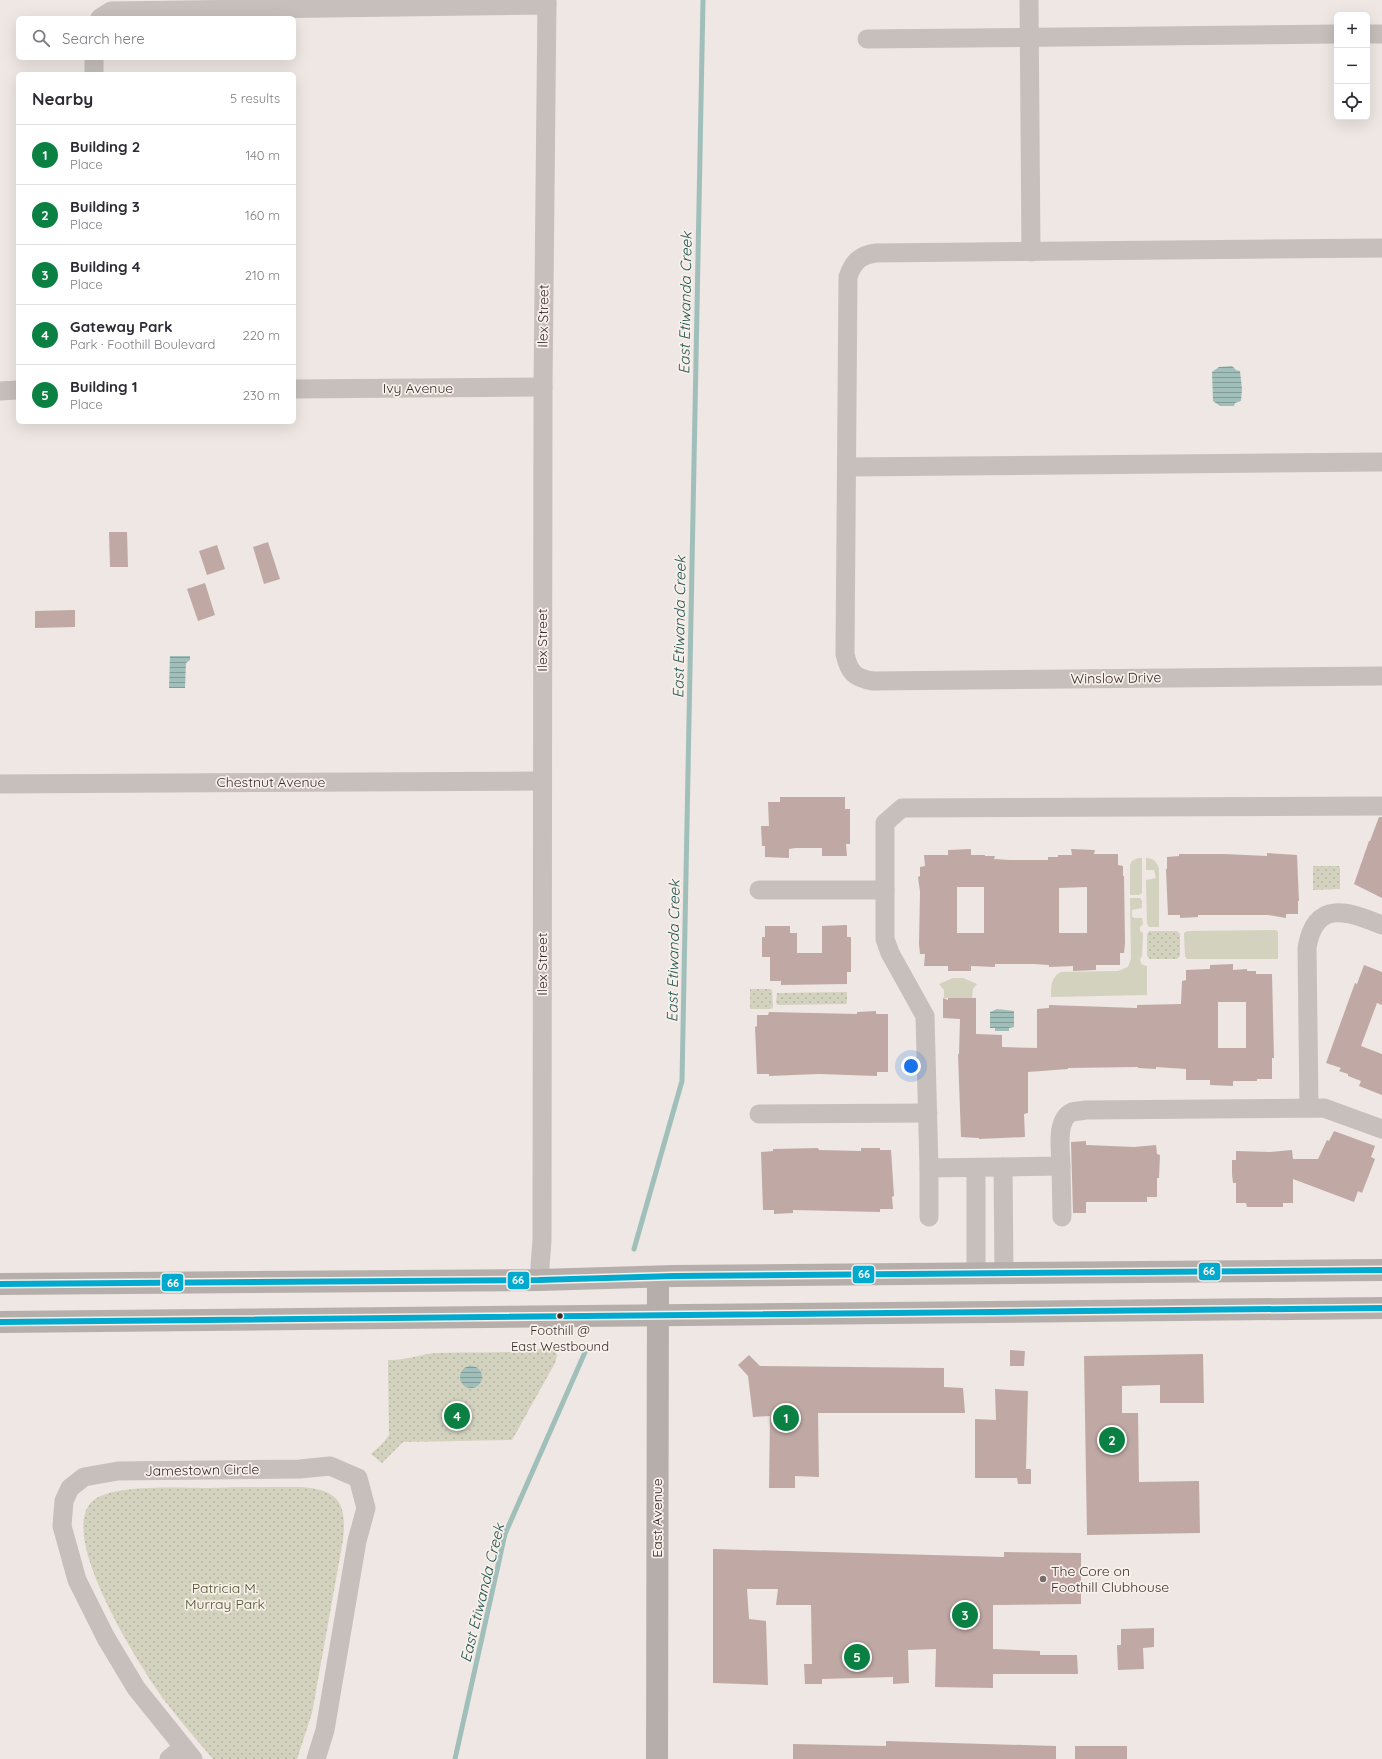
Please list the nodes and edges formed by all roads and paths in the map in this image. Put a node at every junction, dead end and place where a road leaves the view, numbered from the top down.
1 (1029, 0) edge
2 (547, 3) edge
3 (104, 16) edge
4 (1334, 34) edge
5 (1370, 34) edge
6 (1382, 34) edge
7 (1029, 37) junction
8 (867, 39) dead end
9 (94, 60) edge
10 (94, 72) edge
11 (1382, 248) edge
12 (1031, 252) junction
13 (543, 387) junction
14 (296, 389) edge
15 (0, 390) edge
16 (16, 390) edge
17 (1382, 462) edge
18 (846, 467) junction
19 (1382, 676) edge
20 (541, 782) junction
21 (0, 784) edge
22 (1382, 806) edge
23 (760, 890) dead end
24 (885, 890) junction
25 (1382, 925) edge
26 (1309, 1107) junction
27 (928, 1113) junction
28 (758, 1114) dead end
29 (1382, 1129) edge
30 (1061, 1166) junction
31 (1009, 1167) junction
32 (928, 1168) junction
33 (976, 1168) junction
34 (929, 1217) dead end
35 (1062, 1217) dead end
36 (1382, 1270) edge
37 (976, 1273) junction
38 (1004, 1273) junction
39 (658, 1277) junction
40 (539, 1280) junction
41 (0, 1284) edge
42 (1382, 1308) edge
43 (658, 1315) junction
44 (0, 1322) edge
45 (182, 1755) edge
46 (316, 1759) edge
47 (657, 1759) edge

1 - 7 street
2 - 3 street
2 - 13 street, Ilex Street
4 - 7 street
5 - 6 street
7 - 8 street
7 - 12 street
9 - 10 street
11 - 12 street
12 - 18 street
13 - 14 street, Ivy Avenue
13 - 20 street, Ilex Street
15 - 16 street
17 - 18 street
18 - 19 street, Winslow Drive
20 - 21 street, Chestnut Avenue
20 - 40 street, Ilex Street
22 - 24 street
23 - 24 street
24 - 27 street
25 - 26 street
26 - 29 street
26 - 30 street
27 - 28 street
27 - 32 street
30 - 31 street
30 - 35 street
31 - 33 street
31 - 38 street
32 - 33 street
32 - 34 street
33 - 37 street
36 - 38 main road
37 - 38 main road
37 - 39 main road
39 - 40 main road
39 - 43 main road, East Avenue
40 - 41 main road
42 - 43 main road
43 - 44 main road
43 - 47 main road, East Avenue
45 - 46 street, Jamestown Circle

